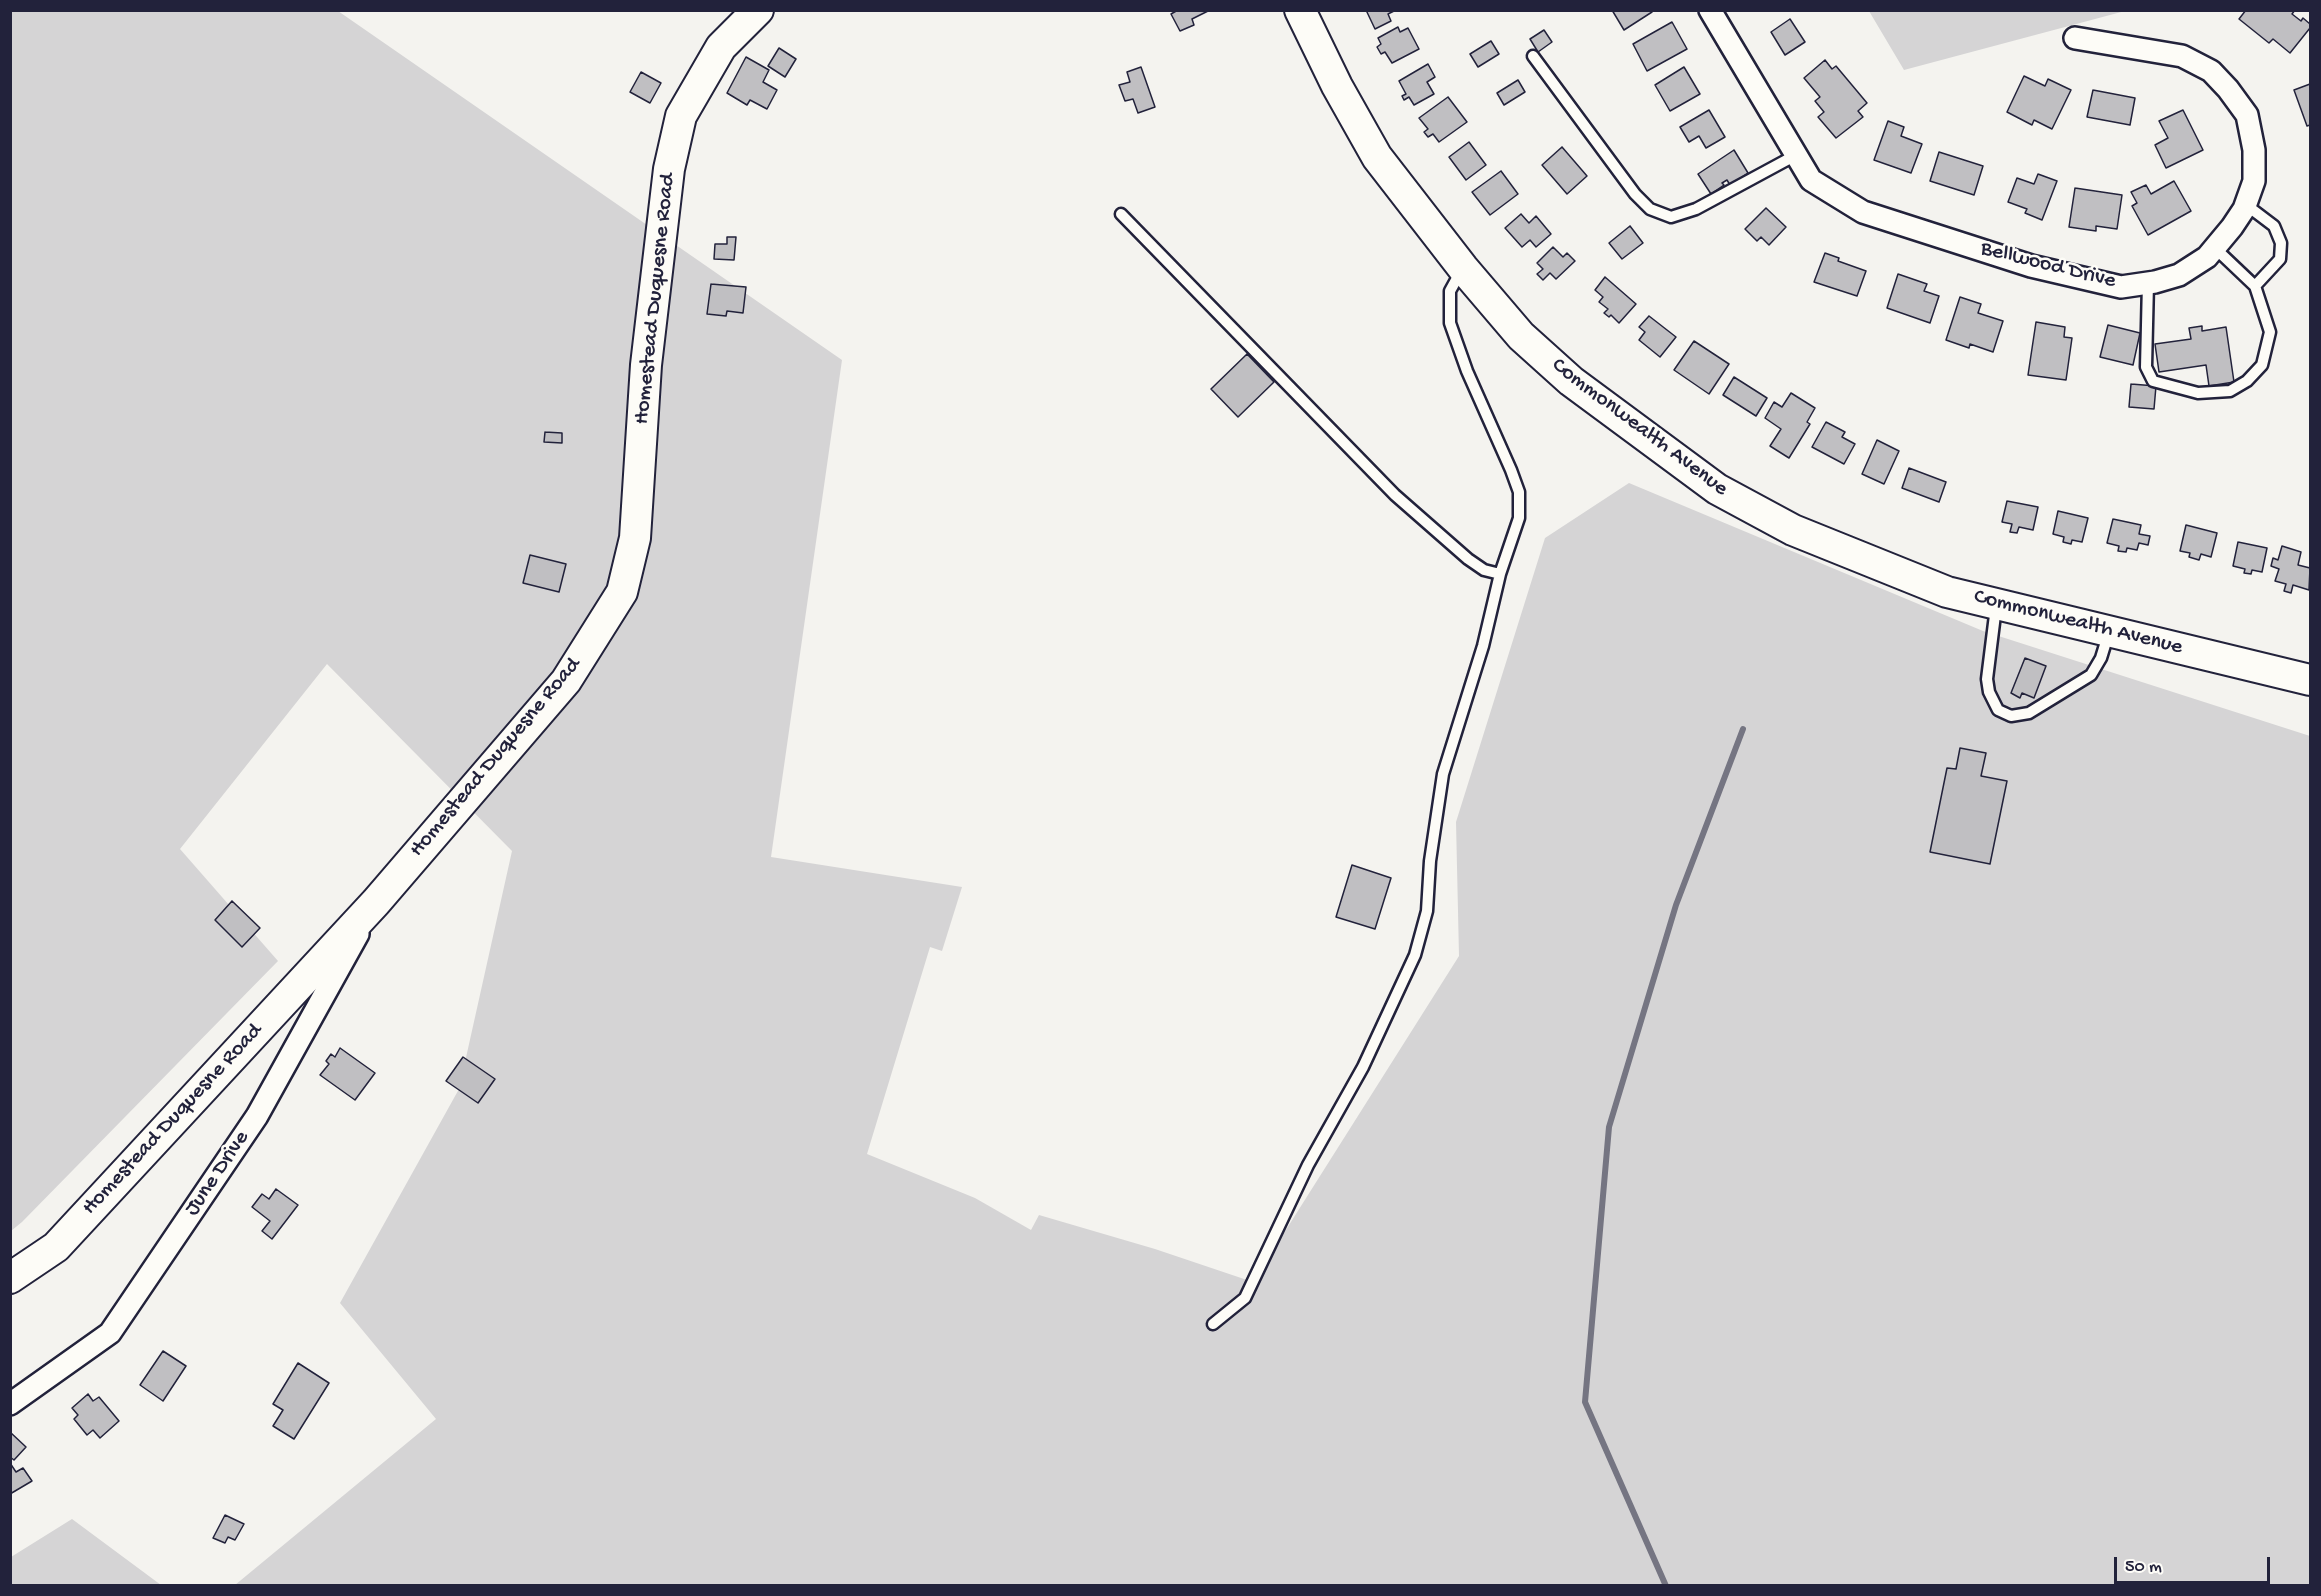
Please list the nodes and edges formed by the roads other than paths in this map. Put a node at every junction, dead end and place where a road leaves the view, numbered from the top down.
1 (758, 10) edge
2 (1300, 10) edge
3 (1710, 10) edge
4 (2075, 38) dead end
5 (1533, 56) dead end
6 (1796, 155) junction
7 (2245, 204) junction
8 (1121, 214) dead end
9 (2215, 248) junction
10 (1463, 268) junction
11 (2148, 283) junction
12 (2255, 286) junction
13 (1500, 574) junction
14 (1996, 604) junction
15 (2109, 631) junction
16 (2310, 680) edge
17 (375, 902) junction
18 (10, 1278) edge
19 (1213, 1324) dead end
20 (10, 1404) edge

1 - 17 street, Homestead Duquesne Road
2 - 10 street, Commonwealth Avenue
3 - 6 street, Bellwood Drive
4 - 7 street, Bellwood Drive
5 - 6 lane
6 - 11 street, Bellwood Drive
7 - 9 street, Bellwood Drive
7 - 12 lane
8 - 13 lane
9 - 11 street, Bellwood Drive
9 - 12 lane
10 - 13 lane
10 - 14 street, Commonwealth Avenue
11 - 12 lane
13 - 19 lane
14 - 15 street, Commonwealth Avenue
14 - 15 lane
15 - 16 street, Commonwealth Avenue
17 - 18 street, Homestead Duquesne Road
17 - 20 street, June Drive

